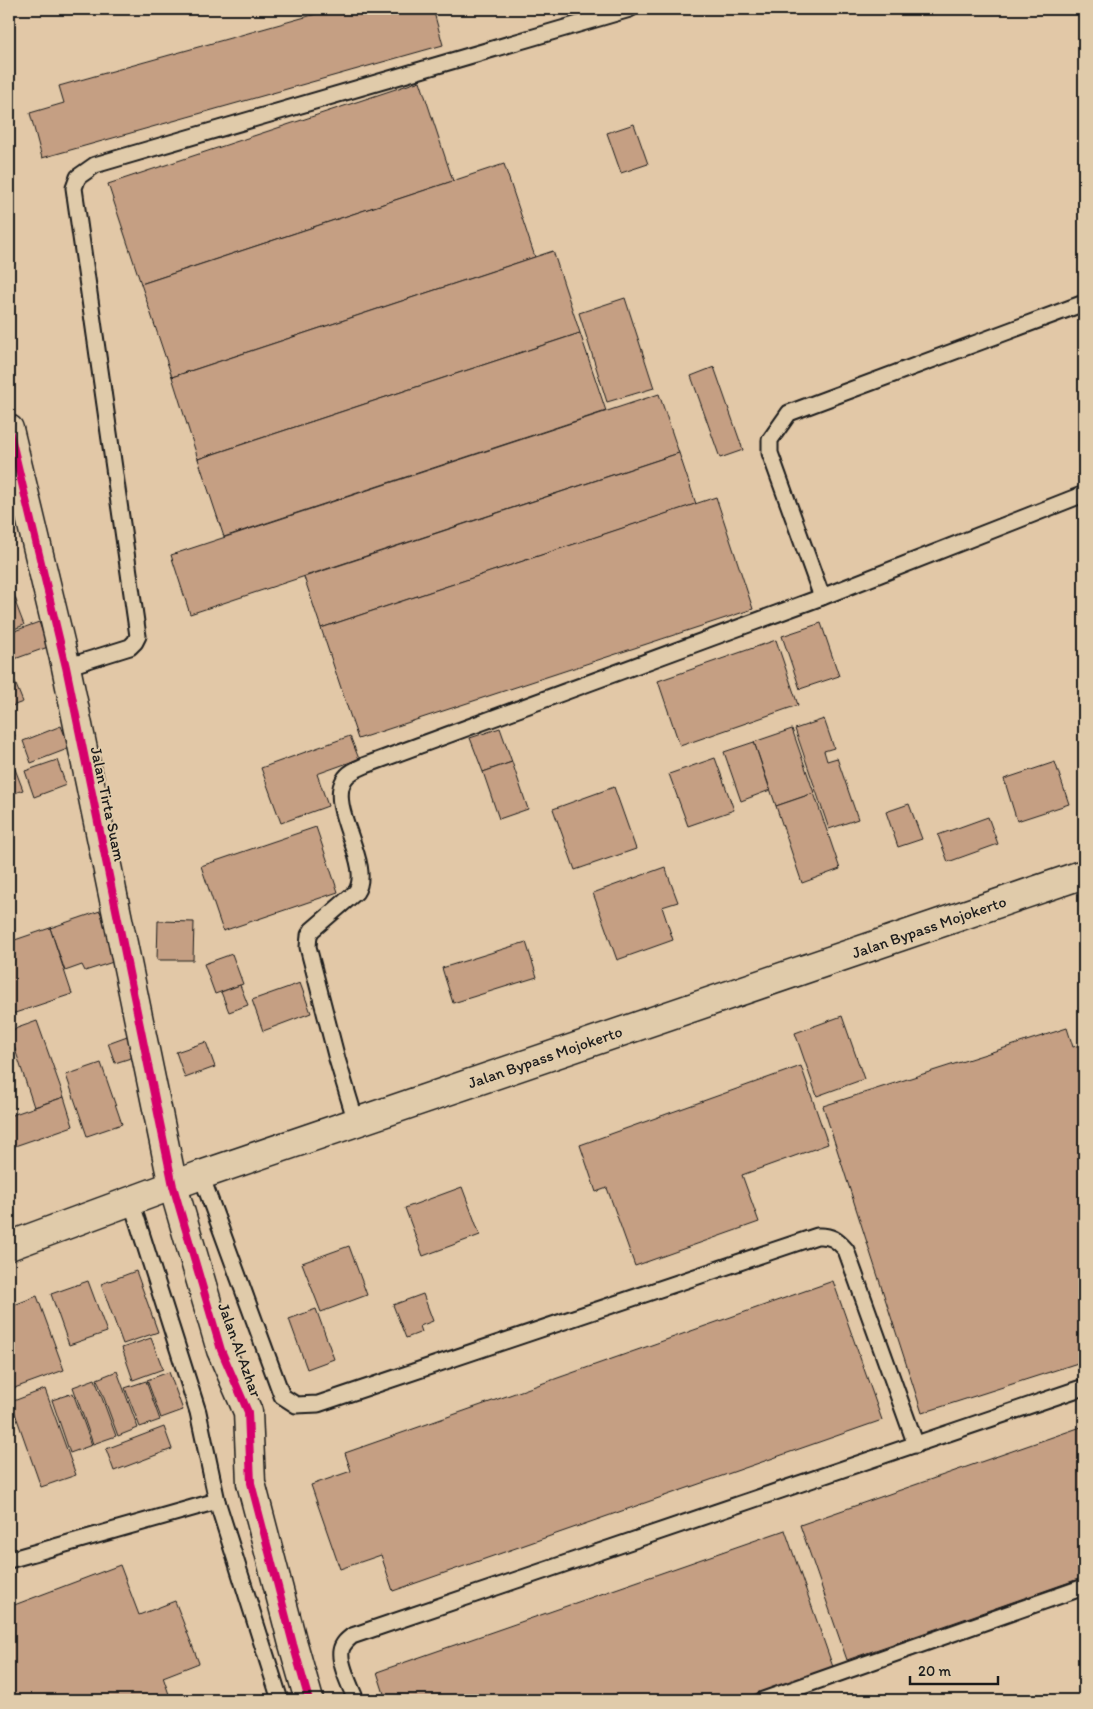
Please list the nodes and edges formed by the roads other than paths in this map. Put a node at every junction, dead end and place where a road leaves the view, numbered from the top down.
1 (630, 9) edge
2 (1084, 303) edge
3 (9, 429) edge
4 (1084, 494) edge
5 (822, 597) junction
6 (66, 667) junction
7 (1084, 874) edge
8 (356, 1122) junction
9 (201, 1175) junction
10 (173, 1186) junction
11 (132, 1201) junction
12 (9, 1246) edge
13 (1084, 1387) edge
14 (916, 1445) junction
15 (217, 1501) junction
16 (9, 1560) edge
17 (1084, 1587) edge
18 (280, 1700) edge
19 (309, 1700) edge
20 (356, 1700) edge
21 (762, 1700) edge

1 - 6 lane
2 - 5 lane
3 - 6 main road, Jalan Tirta Suam
4 - 5 lane
5 - 8 lane
6 - 10 main road, Jalan Tirta Suam
7 - 8 main road, Jalan Bypass Mojokerto
8 - 9 main road, Jalan Bypass Mojokerto
9 - 10 main road, Jalan Bypass Mojokerto
9 - 14 lane
10 - 11 main road, Jalan Bypass Mojokerto
10 - 19 main road, Jalan Al Azhar
11 - 12 main road, Jalan Bypass Mojokerto
11 - 15 lane
13 - 14 lane
14 - 20 lane
15 - 16 lane
15 - 18 lane
17 - 21 lane

